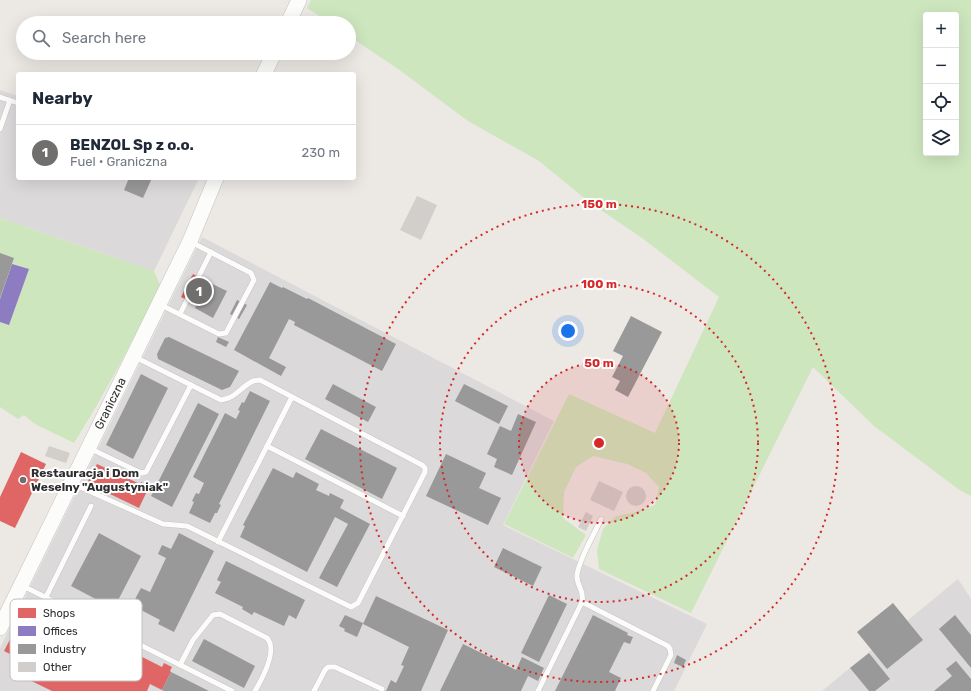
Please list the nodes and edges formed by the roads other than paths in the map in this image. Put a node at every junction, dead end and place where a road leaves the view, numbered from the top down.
1 (299, 0) edge
2 (291, 16) edge
3 (271, 60) edge
4 (265, 72) edge
5 (0, 97) edge
6 (10, 100) junction
7 (16, 102) edge
8 (0, 129) edge
9 (215, 180) edge
10 (190, 241) junction
11 (211, 252) junction
12 (159, 304) junction
13 (180, 314) junction
14 (133, 356) junction
15 (191, 385) junction
16 (292, 397) junction
17 (267, 446) junction
18 (88, 447) junction
19 (70, 483) junction
20 (91, 506) dead end
21 (403, 516) junction
22 (601, 519) dead end
23 (218, 542) junction
24 (21, 584) junction
25 (46, 597) junction
26 (14, 599) edge
27 (50, 599) edge
28 (582, 602) junction
29 (10, 607) edge
30 (0, 628) edge
31 (142, 646) edge
32 (180, 665) junction
33 (382, 689) dead end
34 (232, 691) edge
35 (255, 691) edge
36 (314, 691) edge
37 (538, 691) edge
38 (652, 691) edge

1 - 2 street
3 - 4 street
5 - 6 lane
6 - 7 lane
6 - 8 lane
9 - 10 street, Graniczna
10 - 11 lane
10 - 12 street, Graniczna
11 - 13 lane
11 - 13 lane
12 - 13 lane
12 - 14 street, Graniczna
14 - 15 lane
14 - 18 street, Graniczna
15 - 16 lane
15 - 18 lane
16 - 17 lane
16 - 21 lane
17 - 21 lane
17 - 23 lane
18 - 19 street, Graniczna
19 - 23 lane
19 - 24 street, Graniczna
20 - 25 lane
21 - 23 lane
22 - 28 lane
24 - 25 lane
24 - 26 street, Graniczna
25 - 27 lane
28 - 37 lane
28 - 38 lane
29 - 30 street, Graniczna
31 - 32 lane
32 - 34 lane
32 - 35 lane
33 - 36 lane

